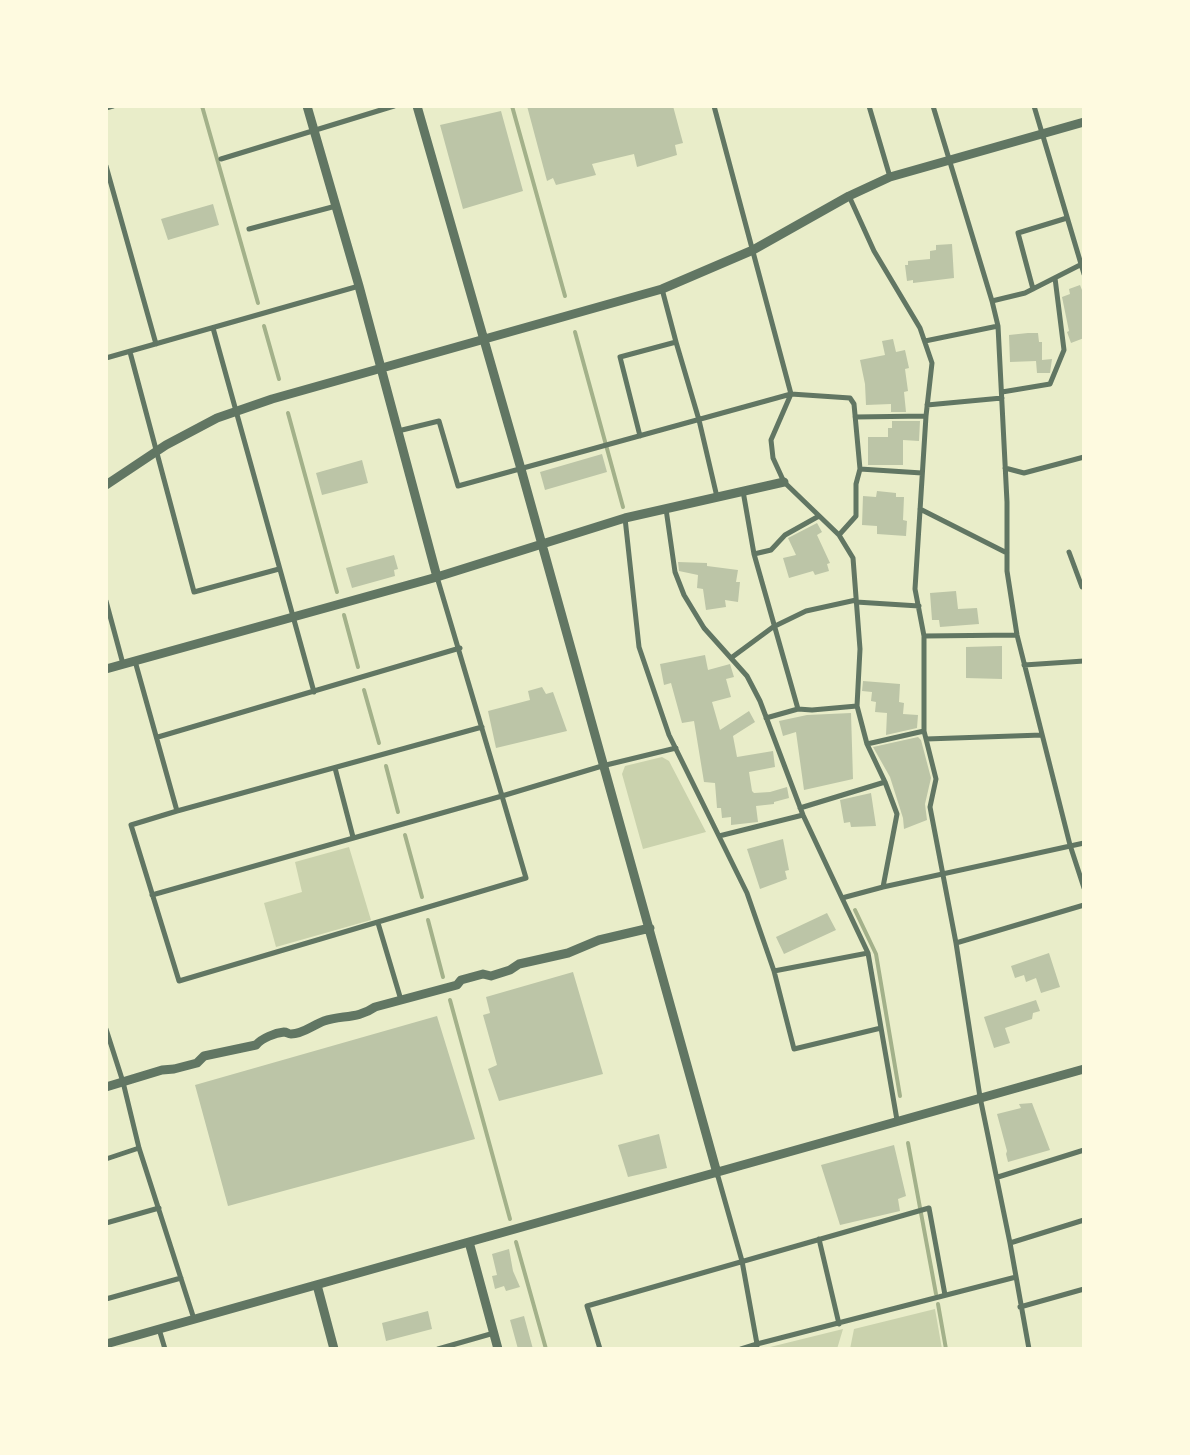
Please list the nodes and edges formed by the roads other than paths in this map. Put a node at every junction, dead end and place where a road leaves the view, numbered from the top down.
1 (114, 106) edge
2 (307, 106) edge
3 (394, 106) edge
4 (417, 106) edge
5 (714, 106) edge
6 (869, 106) edge
7 (933, 106) edge
8 (1034, 106) edge
9 (106, 108) edge
10 (1084, 122) edge
11 (314, 131) junction
12 (1042, 133) junction
13 (221, 158) dead end
14 (949, 160) junction
15 (106, 166) edge
16 (890, 177) junction
17 (849, 196) junction
18 (336, 206) junction
19 (1068, 218) junction
20 (249, 229) dead end
21 (753, 250) junction
22 (1082, 264) edge
23 (1084, 274) edge
24 (1055, 278) junction
25 (359, 286) junction
26 (1033, 289) junction
27 (662, 290) junction
28 (992, 301) junction
29 (998, 326) junction
30 (213, 328) junction
31 (484, 341) junction
32 (925, 341) junction
33 (676, 342) junction
34 (156, 344) junction
35 (130, 352) junction
36 (106, 358) edge
37 (382, 370) junction
38 (1002, 392) junction
39 (791, 394) junction
40 (1002, 398) junction
41 (927, 405) junction
42 (236, 412) junction
43 (926, 416) junction
44 (855, 417) junction
45 (699, 420) junction
46 (398, 431) junction
47 (640, 436) junction
48 (157, 451) junction
49 (1084, 456) edge
50 (1005, 468) junction
51 (521, 469) junction
52 (860, 469) junction
53 (922, 473) junction
54 (784, 482) junction
55 (106, 485) edge
56 (743, 492) junction
57 (718, 497) junction
58 (666, 509) junction
59 (920, 509) junction
60 (819, 516) junction
61 (625, 518) junction
62 (838, 535) junction
63 (542, 544) junction
64 (1069, 552) dead end
65 (1007, 553) junction
66 (754, 554) junction
67 (279, 569) junction
68 (438, 577) junction
69 (1084, 586) edge
70 (106, 600) edge
71 (856, 601) junction
72 (918, 606) junction
73 (292, 617) junction
74 (774, 627) junction
75 (1017, 634) junction
76 (924, 636) junction
77 (460, 648) junction
78 (731, 658) junction
79 (135, 661) junction
80 (1084, 661) edge
81 (124, 664) junction
82 (1024, 665) junction
83 (106, 669) edge
84 (314, 692) junction
85 (857, 706) junction
86 (798, 709) junction
87 (766, 718) junction
88 (482, 728) junction
89 (924, 731) junction
90 (1042, 735) junction
91 (158, 737) junction
92 (926, 739) junction
93 (867, 744) junction
94 (676, 748) junction
95 (602, 766) junction
96 (335, 768) junction
97 (885, 782) junction
98 (502, 796) junction
99 (800, 808) junction
100 (177, 811) junction
101 (803, 815) junction
102 (353, 836) junction
103 (719, 836) junction
104 (1084, 843) edge
105 (1070, 845) junction
106 (943, 874) junction
107 (883, 887) junction
108 (1084, 888) edge
109 (152, 895) junction
110 (842, 898) junction
111 (1084, 905) edge
112 (378, 923) junction
113 (650, 928) junction
114 (956, 943) junction
115 (868, 953) junction
116 (774, 971) junction
117 (401, 1000) junction
118 (881, 1028) junction
119 (106, 1029) edge
120 (1084, 1069) edge
121 (123, 1082) junction
122 (106, 1087) edge
123 (980, 1097) junction
124 (897, 1120) junction
125 (139, 1148) junction
126 (1084, 1150) edge
127 (106, 1159) edge
128 (717, 1173) junction
129 (998, 1177) junction
130 (159, 1208) junction
131 (1084, 1220) edge
132 (106, 1223) edge
133 (819, 1239) junction
134 (469, 1242) junction
135 (1010, 1243) junction
136 (742, 1261) junction
137 (1016, 1277) junction
138 (181, 1278) junction
139 (317, 1285) junction
140 (1084, 1289) edge
141 (945, 1296) junction
142 (106, 1299) edge
143 (1020, 1307) junction
144 (194, 1319) junction
145 (839, 1324) junction
146 (159, 1329) junction
147 (494, 1333) junction
148 (106, 1344) edge
149 (757, 1347) edge
150 (165, 1349) edge
151 (334, 1349) edge
152 (438, 1349) edge
153 (498, 1349) edge
154 (600, 1349) edge
155 (742, 1349) edge
156 (1029, 1349) edge

1 - 9 street
2 - 11 street
3 - 11 street
4 - 31 street
5 - 21 street
6 - 16 street
7 - 14 street
8 - 12 street
10 - 12 street
11 - 13 street
11 - 18 street
12 - 14 street
12 - 19 street
14 - 16 street
14 - 28 street
15 - 34 street
16 - 17 street
17 - 21 street
17 - 32 street
18 - 20 street
18 - 25 street
19 - 22 street
19 - 26 street
21 - 27 street
21 - 39 street
22 - 23 street
22 - 24 street
24 - 26 street
24 - 38 street
25 - 30 street
25 - 37 street
26 - 28 street
27 - 31 street
27 - 33 street
28 - 29 street
29 - 32 street
29 - 38 street
30 - 34 street
30 - 42 street
31 - 37 street
31 - 51 street
32 - 41 street
33 - 45 street
33 - 47 street
34 - 35 street
35 - 36 street
35 - 48 street
37 - 42 street
37 - 46 street
38 - 40 street
39 - 44 street
39 - 45 street
39 - 54 street
40 - 41 street
40 - 50 street
41 - 43 street
42 - 48 street
42 - 67 street
43 - 44 street
43 - 53 street
44 - 52 street
45 - 47 street
45 - 57 street
46 - 51 street
46 - 68 street
47 - 51 street
48 - 55 street
48 - 67 street
49 - 50 street
50 - 65 street
51 - 63 street
52 - 53 street
52 - 62 street
53 - 59 street
54 - 56 street
54 - 60 street
56 - 57 street
56 - 66 street
57 - 58 street
58 - 61 street
58 - 78 street
59 - 65 street
59 - 72 street
60 - 62 street
60 - 66 street
61 - 63 street
61 - 94 street
62 - 71 street
63 - 68 street
63 - 95 street
64 - 69 street
65 - 75 street
66 - 74 street
67 - 73 street
68 - 73 street
68 - 77 street
70 - 81 street
71 - 72 street
71 - 74 street
71 - 85 street
72 - 76 street
73 - 79 street
73 - 84 street
74 - 78 street
74 - 86 street
75 - 76 street
75 - 82 street
76 - 89 street
77 - 84 street
77 - 88 street
78 - 87 street
79 - 81 street
79 - 91 street
80 - 82 street
81 - 83 street
82 - 90 street
84 - 91 street
85 - 86 street
85 - 93 street
86 - 87 street
87 - 99 street
88 - 96 street
88 - 98 street
89 - 92 street
89 - 93 street
90 - 92 street
90 - 105 street
91 - 100 street
92 - 106 street
93 - 97 street
94 - 95 street
94 - 103 street
95 - 98 street
95 - 113 street
96 - 100 street
96 - 102 street
97 - 99 street
97 - 107 street
98 - 102 street
98 - 112 street
99 - 101 street
100 - 109 street
101 - 103 street
101 - 110 street
102 - 109 street
103 - 116 street
104 - 105 street
105 - 106 street
105 - 108 street
106 - 107 street
106 - 114 street
107 - 110 street
109 - 112 street
110 - 115 street
111 - 114 street
112 - 117 street
113 - 117 street
113 - 128 street
114 - 123 street
115 - 116 street
115 - 118 street
116 - 118 street
117 - 121 street
118 - 124 street
119 - 121 street
120 - 123 street
121 - 122 street
121 - 125 street
123 - 124 street
123 - 129 street
124 - 128 street
125 - 127 street
125 - 130 street
126 - 129 street
128 - 134 street
128 - 136 street
129 - 135 street
130 - 132 street
130 - 138 street
131 - 135 street
133 - 136 street
133 - 141 street
133 - 145 street
134 - 139 street
134 - 147 street
135 - 137 street
136 - 149 street
136 - 154 street
137 - 141 street
137 - 143 street
138 - 142 street
138 - 144 street
139 - 144 street
139 - 151 street
140 - 143 street
141 - 145 street
143 - 156 street
144 - 146 street
145 - 149 street
146 - 148 street
146 - 150 street
147 - 152 street
147 - 153 street
149 - 155 street

